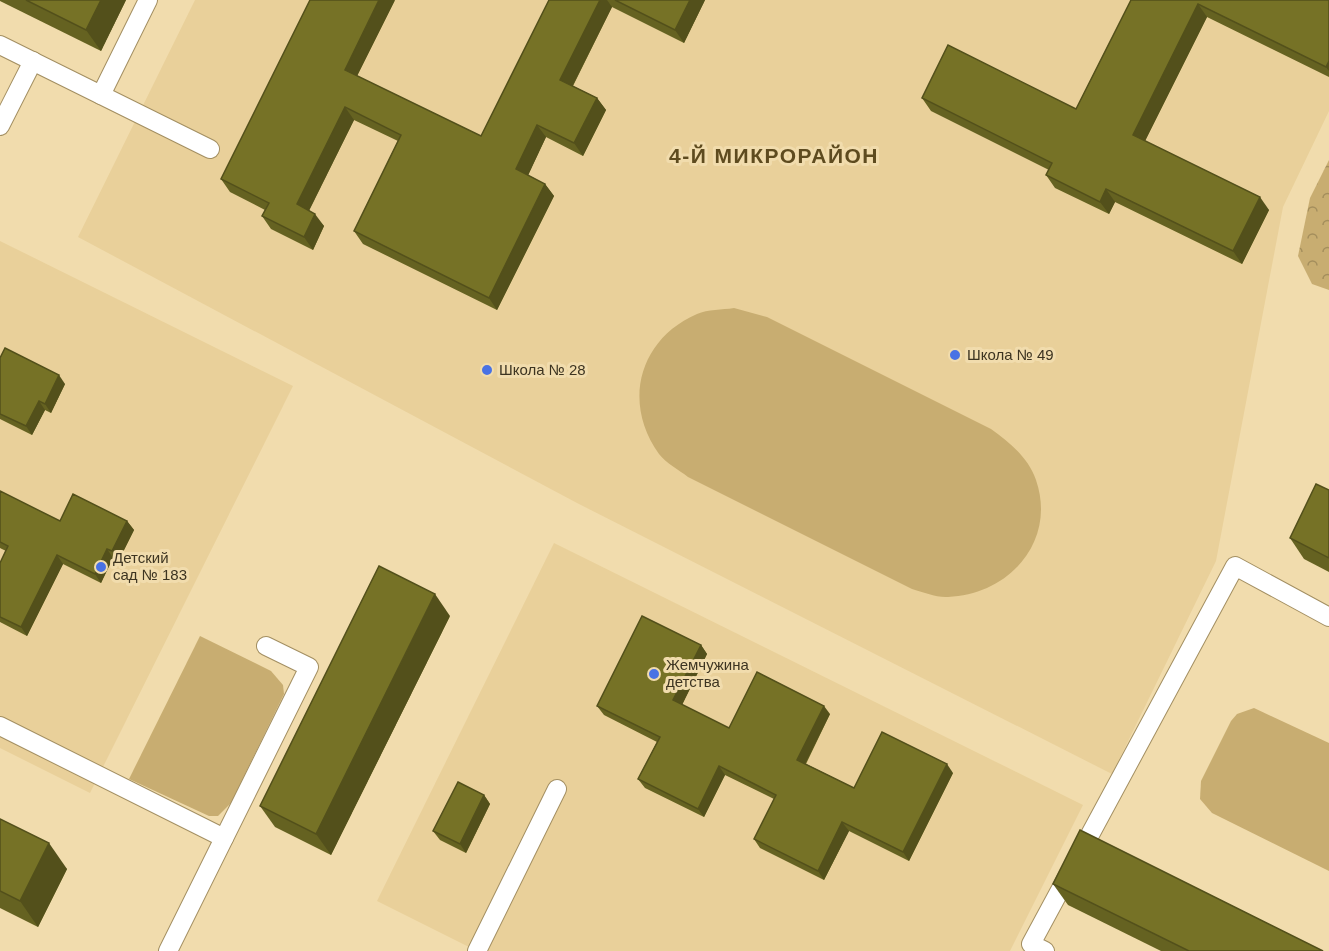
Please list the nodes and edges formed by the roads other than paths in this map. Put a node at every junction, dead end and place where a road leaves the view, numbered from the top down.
1 (148, 0) edge
2 (0, 45) edge
3 (33, 61) junction
4 (101, 95) junction
5 (0, 126) edge
6 (210, 149) dead end
7 (1329, 617) edge
8 (266, 646) dead end
9 (0, 726) edge
10 (557, 789) dead end
11 (224, 838) junction
12 (168, 951) edge
13 (477, 951) edge
14 (1045, 951) edge

1 - 4 lane
2 - 3 lane
3 - 4 lane
3 - 5 lane
4 - 6 lane
7 - 14 lane
8 - 11 lane
9 - 11 lane
10 - 13 lane
11 - 12 lane

